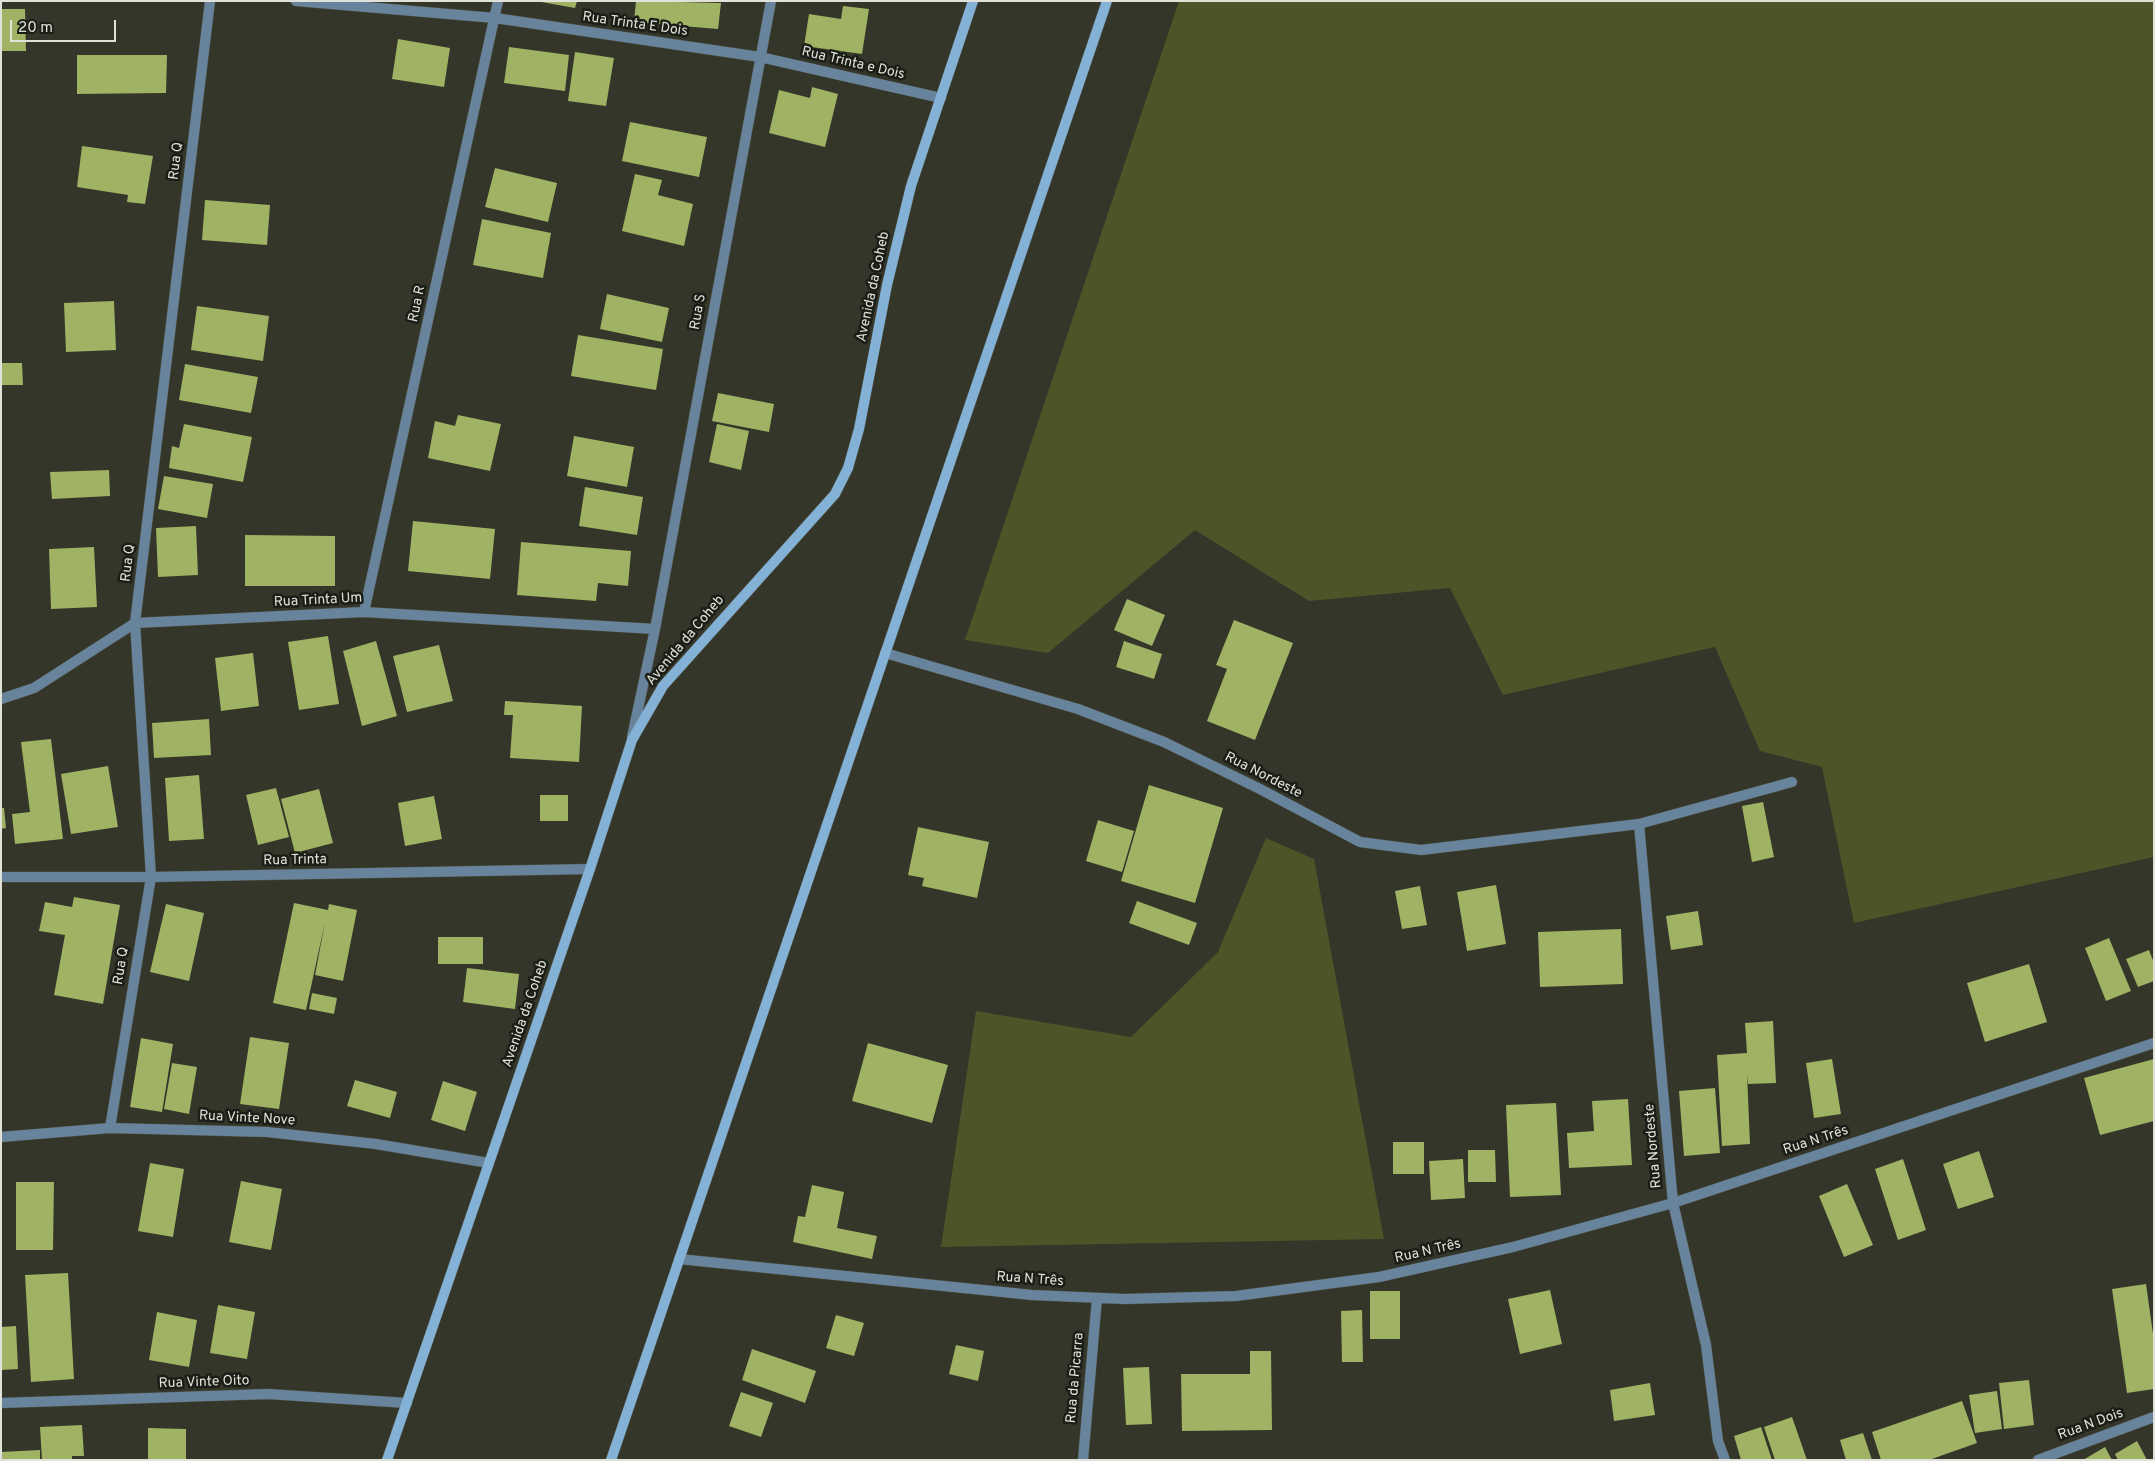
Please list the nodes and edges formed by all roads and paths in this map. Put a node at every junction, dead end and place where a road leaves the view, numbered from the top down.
1 (210, 1) edge
2 (296, 1) edge
3 (498, 1) edge
4 (771, 1) edge
5 (974, 1) edge
6 (1107, 1) edge
7 (495, 18) junction
8 (760, 57) junction
9 (941, 98) junction
10 (364, 612) junction
11 (135, 623) junction
12 (655, 629) junction
13 (885, 653) junction
14 (1, 699) edge
15 (632, 740) junction
16 (1792, 782) dead end
17 (1639, 824) junction
18 (590, 869) junction
19 (1, 877) edge
20 (151, 877) junction
21 (2154, 1043) edge
22 (110, 1128) junction
23 (1, 1137) edge
24 (489, 1163) junction
25 (1673, 1203) junction
26 (679, 1259) junction
27 (1097, 1298) junction
28 (1, 1403) edge
29 (407, 1403) junction
30 (2154, 1417) edge
31 (387, 1460) edge
32 (611, 1460) edge
33 (1083, 1460) edge
34 (1725, 1460) edge
35 (2038, 1460) edge

1 - 11 street, Rua Q
2 - 7 street, Rua Trinta E Dois
3 - 7 street, Rua R
4 - 8 street, Rua S
5 - 9 main road, Avenida da Coheb
6 - 13 main road
7 - 8 street, Rua Trinta E Dois
7 - 10 street, Rua R
8 - 9 street, Rua Trinta e Dois
8 - 12 street, Rua S
9 - 15 main road, Avenida da Coheb
10 - 11 street, Rua Trinta Um
10 - 12 street, Rua Trinta Um
11 - 14 street
11 - 20 street, Rua Q
12 - 15 street, Rua S
13 - 17 street, Rua Nordeste
13 - 26 main road
15 - 18 main road, Avenida da Coheb
16 - 17 street, Rua Nordeste
17 - 25 street, Rua Nordeste
18 - 20 street, Rua Trinta
18 - 24 main road, Avenida da Coheb
19 - 20 street, Rua Trinta
20 - 22 street, Rua Q
21 - 25 street, Rua N Três
22 - 23 street, Rua Vinte Nove
22 - 24 street, Rua Vinte Nove
24 - 29 main road, Avenida da Coheb
25 - 27 street, Rua N Três
25 - 34 street, Rua Nordeste
26 - 27 street, Rua N Três
26 - 32 main road
27 - 33 street, Rua da Picarra
28 - 29 street, Rua Vinte Oito
29 - 31 main road, Avenida da Coheb
30 - 35 street, Rua N Dois

